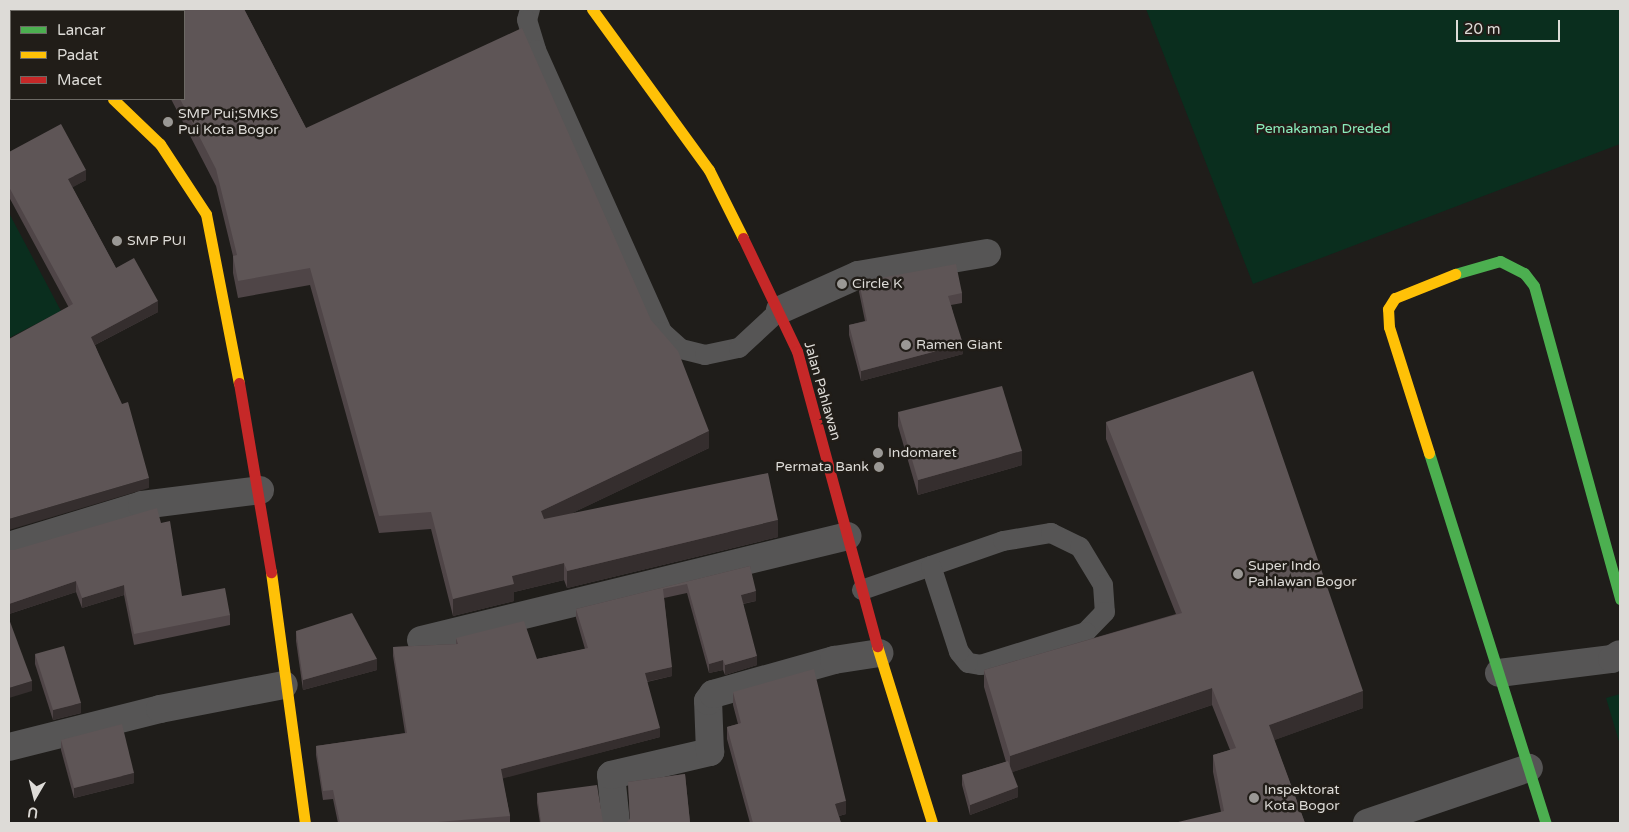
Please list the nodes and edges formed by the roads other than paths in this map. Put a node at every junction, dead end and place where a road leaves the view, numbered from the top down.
1 (530, 9) edge
2 (592, 9) edge
3 (113, 100) edge
4 (987, 253) dead end
5 (780, 310) junction
6 (260, 490) junction
7 (848, 536) junction
8 (9, 546) edge
9 (931, 566) junction
10 (862, 590) junction
11 (1620, 599) edge
12 (421, 640) dead end
13 (879, 653) junction
14 (1620, 654) edge
15 (1499, 673) junction
16 (284, 685) junction
17 (9, 747) edge
18 (1529, 768) junction
19 (305, 823) edge
20 (616, 823) edge
21 (932, 823) edge
22 (1367, 823) edge
23 (1546, 823) edge

1 - 5 lane
2 - 5 street, Jalan Pahlawan
3 - 6 street
4 - 5 street
5 - 7 street, Jalan Pahlawan
6 - 8 street
6 - 16 street
7 - 10 street, Jalan Pahlawan
7 - 12 street
9 - 9 lane
9 - 10 lane
10 - 13 street, Jalan Pahlawan
11 - 15 street
13 - 20 street
13 - 21 street, Jalan Pahlawan
14 - 15 street
15 - 18 street
16 - 17 street
16 - 19 street
18 - 22 street
18 - 23 street

